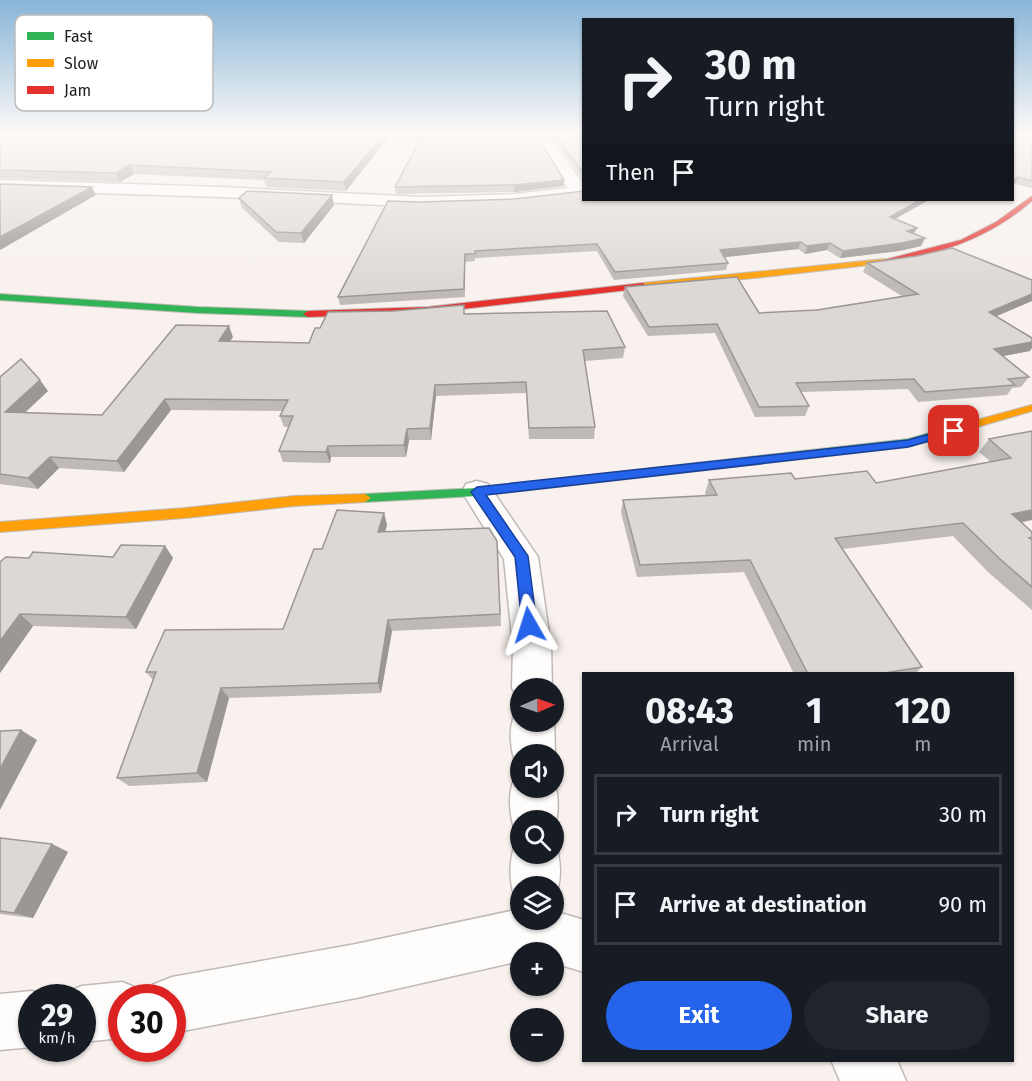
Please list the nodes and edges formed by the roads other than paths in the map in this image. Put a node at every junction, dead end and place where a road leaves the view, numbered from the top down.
1 (0, 185) edge
2 (580, 191) edge
3 (1032, 198) edge
4 (0, 297) edge
5 (1032, 408) edge
6 (477, 492) junction
7 (0, 527) edge
8 (532, 678) edge
9 (514, 930) edge
10 (186, 1002) edge
11 (18, 1020) edge
12 (0, 1022) edge
13 (862, 1062) edge
14 (876, 1081) edge

1 - 2 street
3 - 4 street
5 - 6 street
6 - 7 street
6 - 8 street
9 - 10 street
11 - 12 street
13 - 14 street

